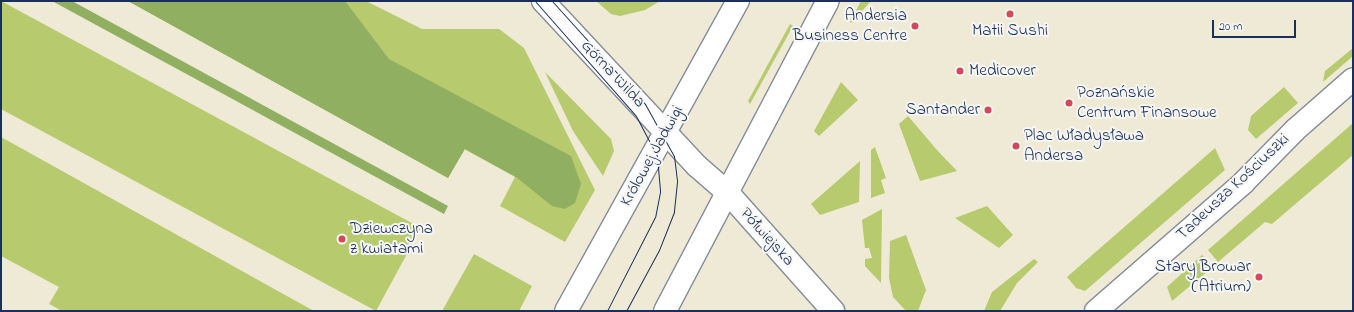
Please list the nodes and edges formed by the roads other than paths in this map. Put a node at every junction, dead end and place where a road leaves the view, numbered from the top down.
1 (543, 1) edge
2 (738, 1) edge
3 (828, 1) edge
4 (1353, 79) edge
5 (666, 131) junction
6 (698, 166) joint
7 (728, 193) junction
8 (566, 311) edge
9 (665, 311) edge
10 (833, 311) edge
11 (1096, 311) edge

1 - 5 street, Górna Wilda
2 - 5 street, Królowej Jadwigi
3 - 7 street
4 - 11 street, Tadeusza Kościuszki
5 - 6 street, Górna Wilda
5 - 8 street, Królowej Jadwigi
6 - 7 street, Półwiejska
7 - 9 street
7 - 10 street, Półwiejska

